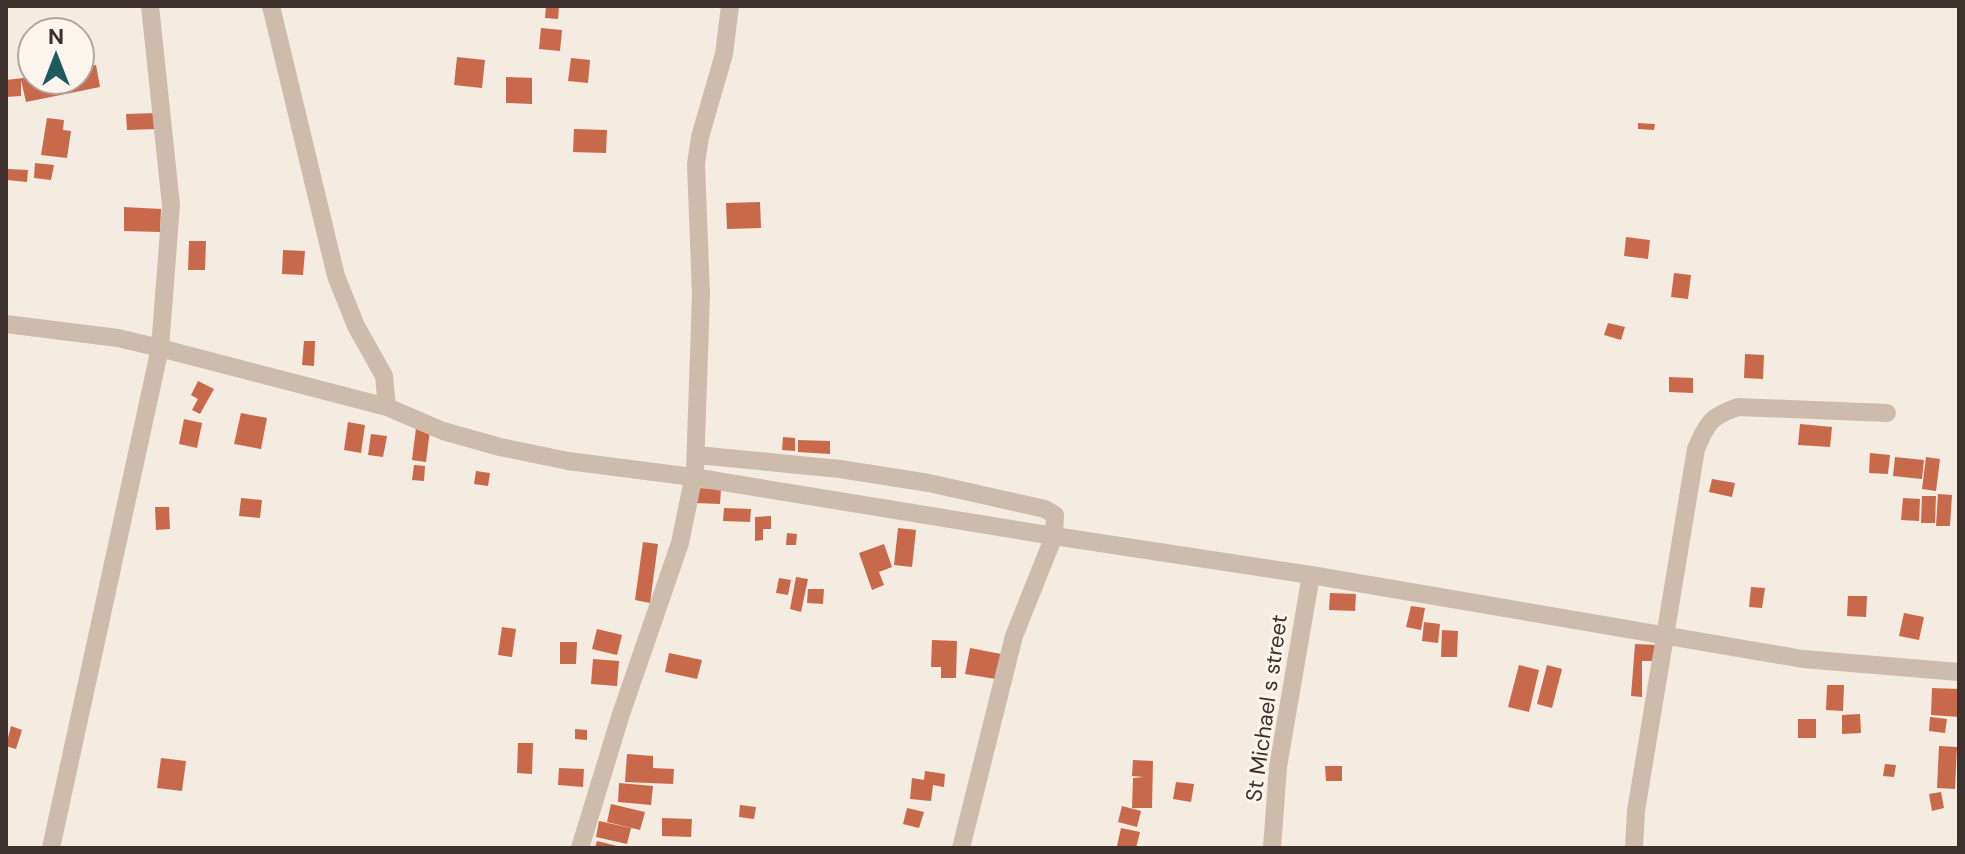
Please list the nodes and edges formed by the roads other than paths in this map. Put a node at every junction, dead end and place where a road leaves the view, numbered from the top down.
1 (150, 6) edge
2 (271, 6) edge
3 (730, 6) edge
4 (6, 324) edge
5 (160, 348) junction
6 (387, 407) junction
7 (1887, 413) dead end
8 (696, 465) junction
9 (1055, 529) junction
10 (1311, 575) junction
11 (1667, 627) junction
12 (1959, 672) edge
13 (51, 848) edge
14 (580, 848) edge
15 (961, 848) edge
16 (1272, 848) edge
17 (1634, 848) edge

1 - 5 street
2 - 6 street
3 - 8 street
4 - 5 street
5 - 6 street
5 - 13 street
6 - 8 street
7 - 11 street
8 - 9 street
8 - 9 street
8 - 14 street
9 - 10 street
9 - 15 street
10 - 11 street
10 - 16 street, St Michael s street
11 - 12 street
11 - 17 street

